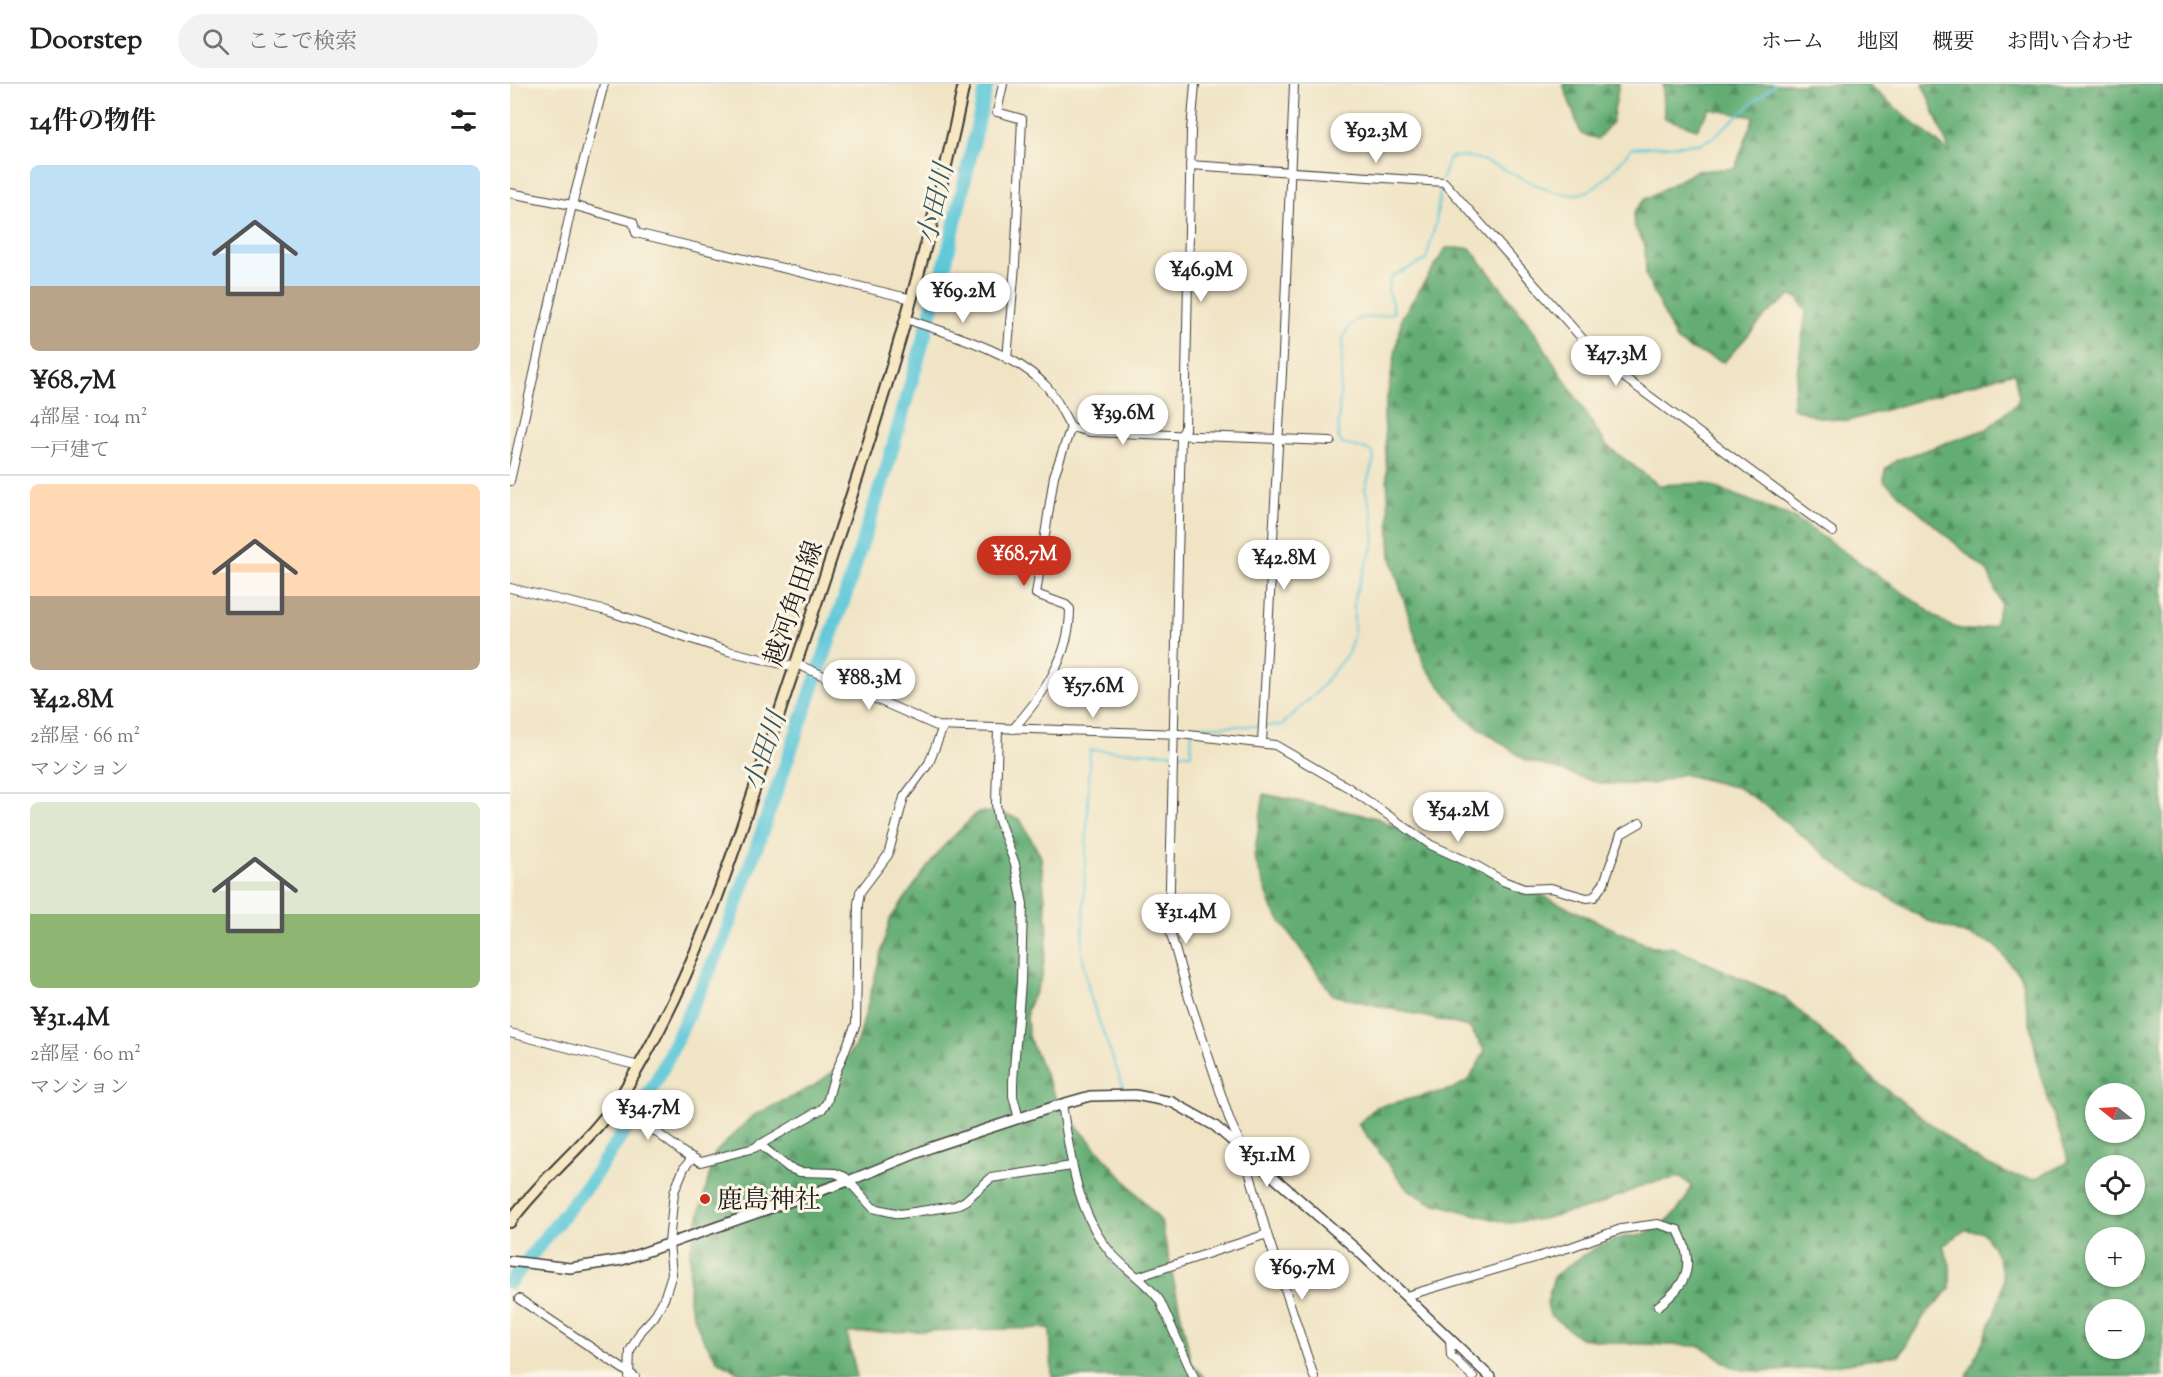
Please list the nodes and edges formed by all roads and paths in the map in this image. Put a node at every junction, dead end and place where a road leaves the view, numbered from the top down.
1 (604, 84) edge
2 (964, 84) edge
3 (1003, 84) edge
4 (1195, 84) edge
5 (1294, 84) edge
6 (1190, 165) junction
7 (1290, 171) junction
8 (510, 193) edge
9 (572, 205) junction
10 (912, 299) junction
11 (906, 319) junction
12 (1007, 359) junction
13 (1071, 427) junction
14 (1181, 435) junction
15 (1278, 438) junction
16 (1331, 441) dead end
17 (510, 481) edge
18 (1833, 532) dead end
19 (510, 588) edge
20 (795, 666) junction
21 (943, 727) junction
22 (998, 729) junction
23 (1013, 729) junction
24 (1173, 735) junction
25 (1262, 743) junction
26 (1640, 823) dead end
27 (510, 1033) edge
28 (639, 1066) junction
29 (616, 1102) junction
30 (1062, 1104) junction
31 (1019, 1119) junction
32 (759, 1144) junction
33 (1243, 1150) junction
34 (692, 1158) junction
35 (1072, 1166) junction
36 (851, 1180) junction
37 (510, 1222) edge
38 (1267, 1234) junction
39 (669, 1243) junction
40 (510, 1261) edge
41 (1137, 1277) junction
42 (1407, 1296) junction
43 (519, 1299) dead end
44 (1658, 1306) dead end
45 (1450, 1340) junction
46 (629, 1374) edge
47 (635, 1377) edge
48 (1194, 1377) edge
49 (1314, 1377) edge
50 (1473, 1377) edge
51 (1490, 1377) edge

1 - 9 street
2 - 10 main road, 越河角田線
3 - 12 street
4 - 6 street
5 - 7 street
6 - 7 street
6 - 14 street
7 - 15 street
7 - 18 street
8 - 9 street
9 - 10 street
9 - 17 street
10 - 11 main road, 越河角田線
11 - 12 street
11 - 20 main road, 越河角田線
12 - 13 street
13 - 14 street
13 - 23 street
14 - 15 street
14 - 24 street
15 - 16 street
15 - 25 street
19 - 20 street
20 - 21 street
20 - 28 main road, 越河角田線
21 - 22 street
21 - 32 street
22 - 23 street
22 - 31 street
23 - 24 street
24 - 25 street
24 - 33 street
25 - 26 street
27 - 28 street
28 - 29 main road, 越河角田線
29 - 34 street
29 - 37 main road, 越河角田線
30 - 31 street
30 - 33 street
30 - 35 street
31 - 36 street
32 - 34 street
32 - 36 street
33 - 38 street
33 - 42 street
34 - 39 street
35 - 36 street
35 - 41 street
36 - 39 street
38 - 41 street
38 - 49 street
39 - 40 street
39 - 46 street
41 - 48 street
42 - 44 street
42 - 45 street
43 - 46 street
45 - 50 street
45 - 51 street
46 - 47 street

